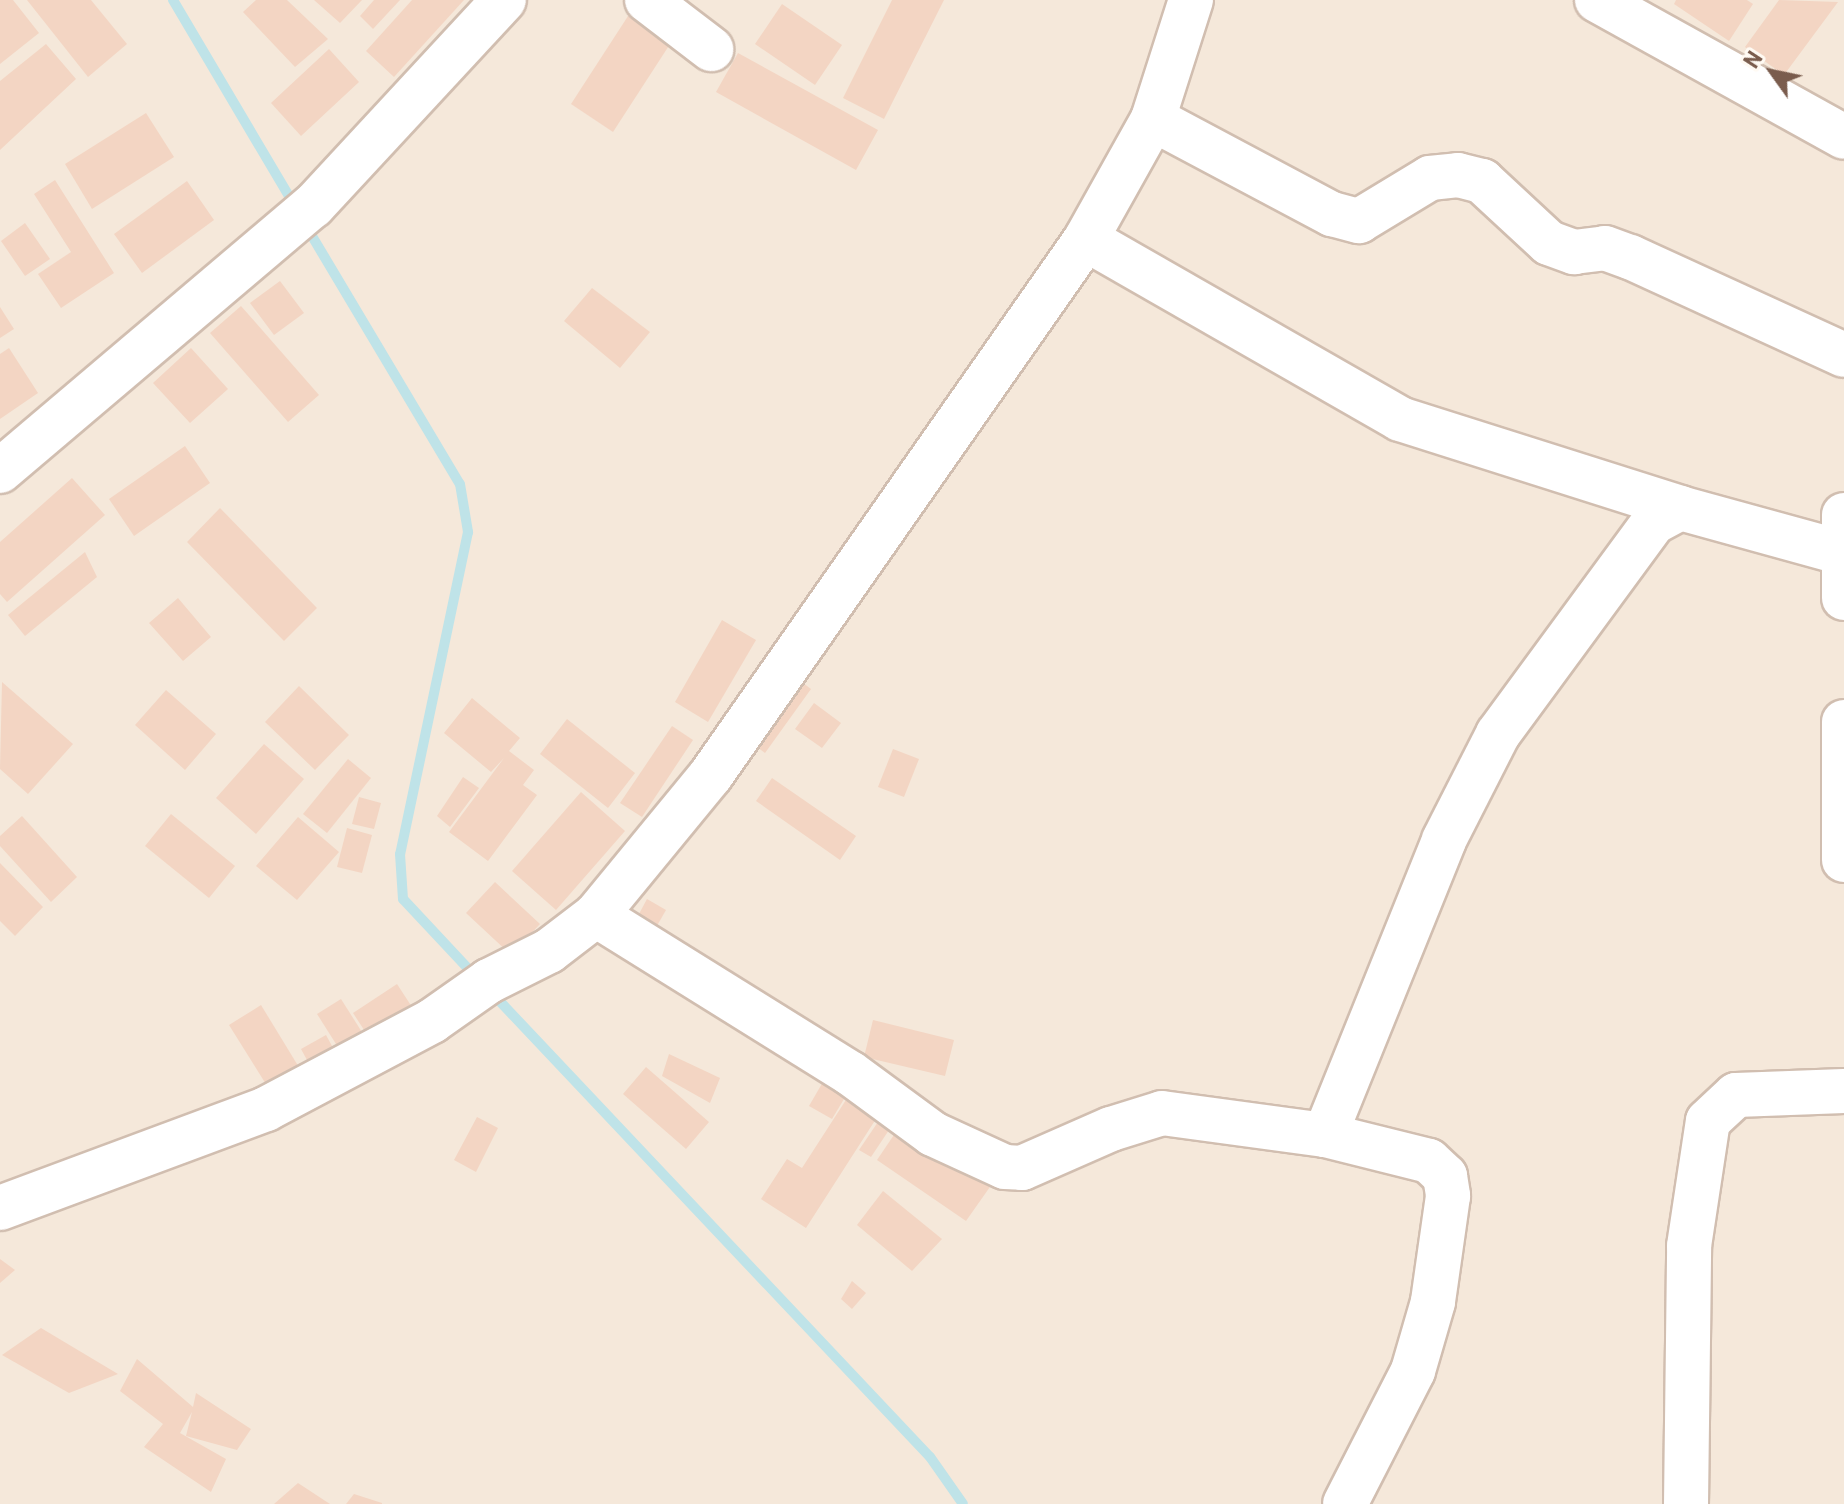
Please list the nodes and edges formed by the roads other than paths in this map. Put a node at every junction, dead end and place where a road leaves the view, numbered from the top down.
1 (504, 0) edge
2 (647, 0) edge
3 (1191, 0) edge
4 (1597, 0) edge
5 (711, 49) dead end
6 (1153, 119) junction
7 (1844, 137) edge
8 (1086, 239) junction
9 (1844, 355) edge
10 (0, 471) edge
11 (1680, 508) junction
12 (1844, 515) edge
13 (1843, 553) edge
14 (1844, 598) edge
15 (1844, 722) edge
16 (1844, 860) edge
17 (596, 915) junction
18 (1844, 1091) edge
19 (1325, 1135) junction
20 (0, 1208) edge
21 (1345, 1504) edge
22 (1686, 1504) edge

1 - 10 street
2 - 5 street
3 - 6 street
4 - 7 street
6 - 8 street
6 - 9 street
8 - 11 street
8 - 17 street
11 - 13 street
11 - 19 street
12 - 13 street
13 - 14 street
15 - 16 street
17 - 19 street
17 - 20 street
18 - 22 street
19 - 21 street

